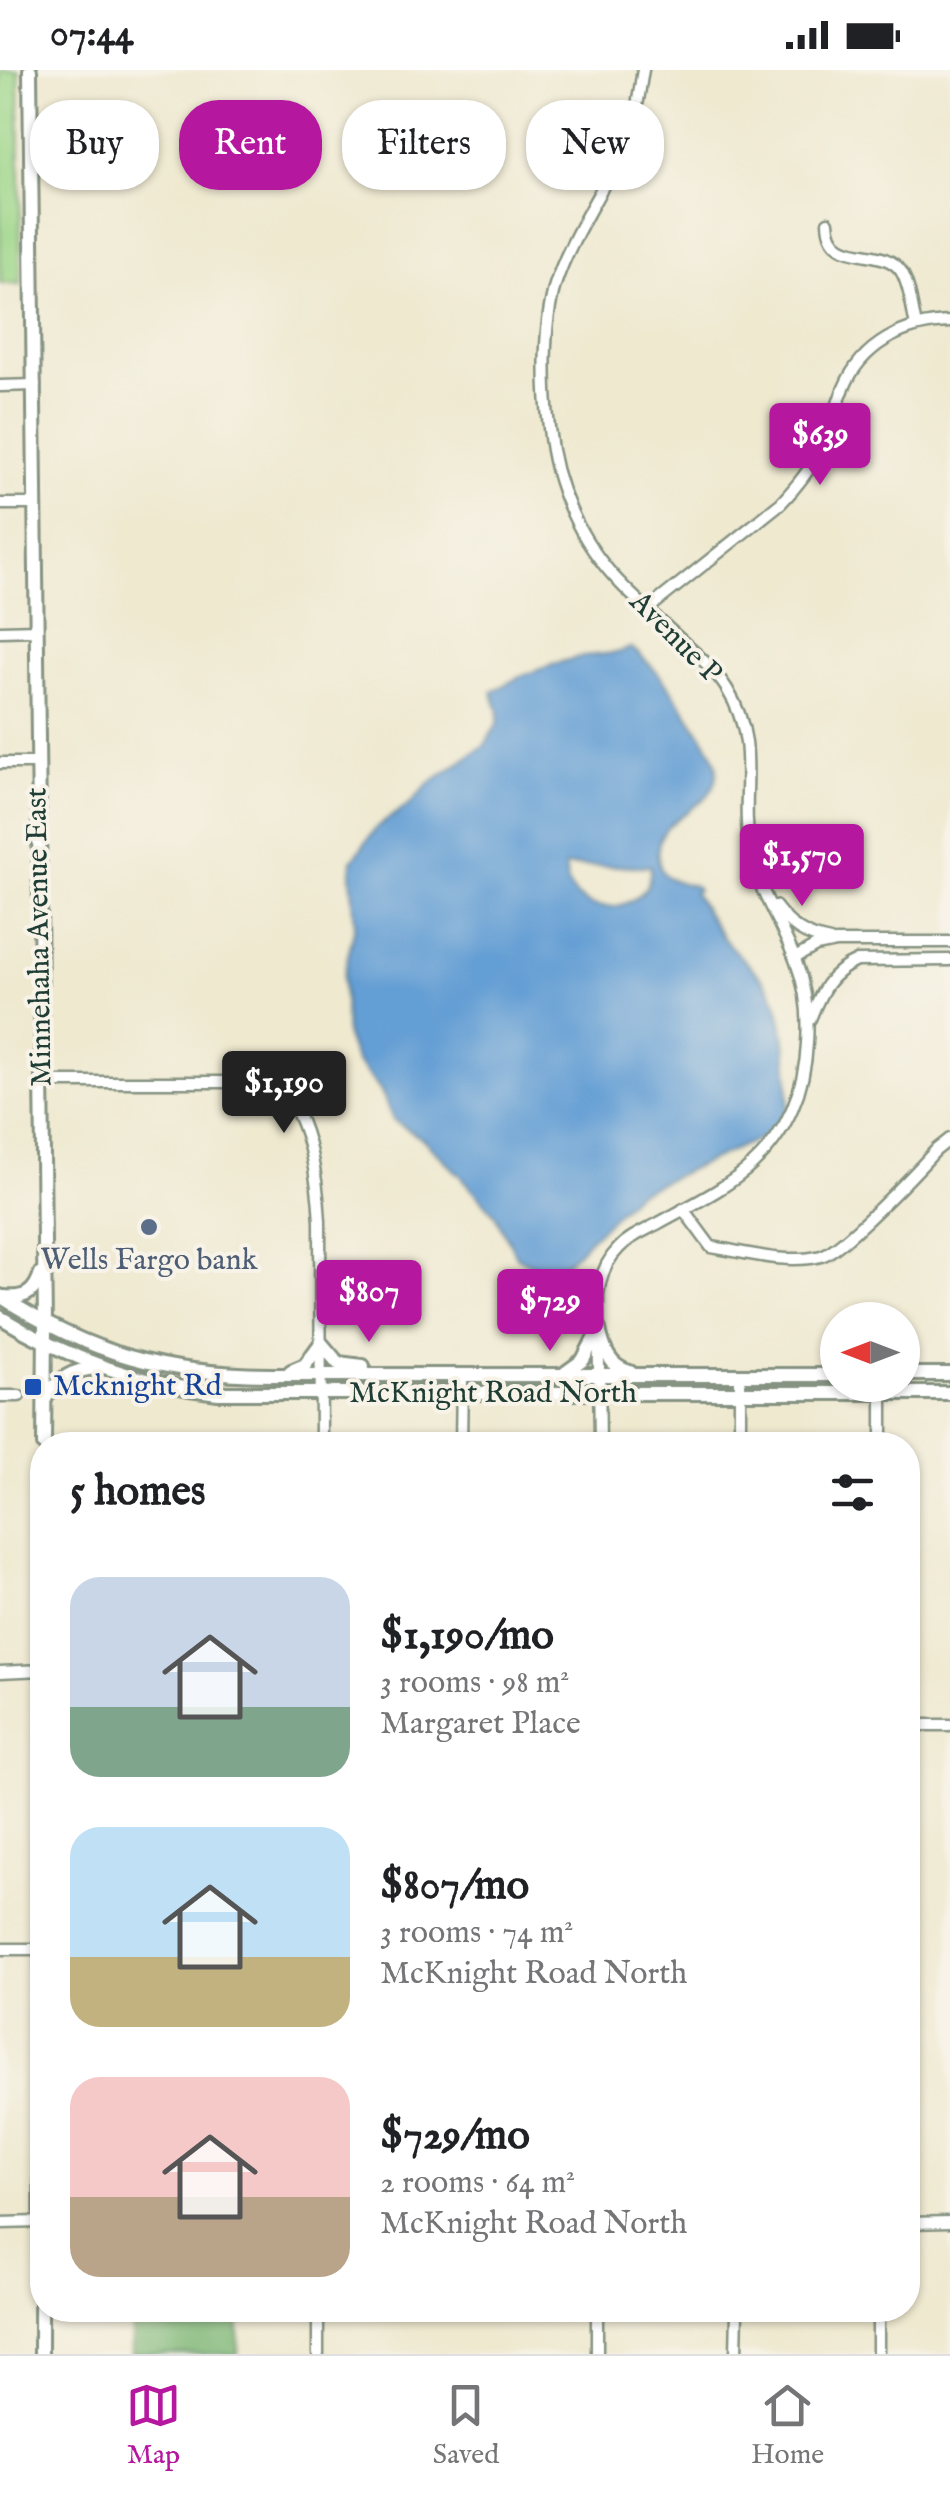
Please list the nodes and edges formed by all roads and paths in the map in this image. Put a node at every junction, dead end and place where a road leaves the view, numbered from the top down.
1 (30, 70) edge
2 (643, 70) edge
3 (828, 222) dead end
4 (950, 322) edge
5 (916, 326) junction
6 (35, 385) junction
7 (0, 386) edge
8 (0, 504) edge
9 (36, 504) junction
10 (648, 609) junction
11 (38, 630) junction
12 (0, 631) edge
13 (0, 763) edge
14 (39, 763) junction
15 (762, 889) junction
16 (836, 942) junction
17 (950, 942) edge
18 (795, 958) junction
19 (950, 960) edge
20 (808, 1024) junction
21 (42, 1064) junction
22 (42, 1082) junction
23 (64, 1082) junction
24 (950, 1138) edge
25 (682, 1210) junction
26 (44, 1261) junction
27 (1, 1296) edge
28 (0, 1317) edge
29 (45, 1324) junction
30 (599, 1329) junction
31 (44, 1342) junction
32 (322, 1343) junction
33 (101, 1368) junction
34 (322, 1374) junction
35 (396, 1374) junction
36 (740, 1374) junction
37 (820, 1374) edge
38 (920, 1374) edge
39 (950, 1374) edge
40 (274, 1375) junction
41 (562, 1375) junction
42 (600, 1375) junction
43 (643, 1375) junction
44 (462, 1376) junction
45 (820, 1391) edge
46 (920, 1391) edge
47 (600, 1393) junction
48 (740, 1393) junction
49 (950, 1393) edge
50 (322, 1394) junction
51 (462, 1394) junction
52 (0, 1396) edge
53 (18, 1396) dead end
54 (44, 1401) junction
55 (882, 1402) edge
56 (44, 1432) edge
57 (321, 1432) edge
58 (462, 1432) edge
59 (600, 1432) edge
60 (740, 1432) edge
61 (882, 1432) edge
62 (30, 1671) edge
63 (0, 1672) edge
64 (920, 1725) edge
65 (950, 1725) edge
66 (0, 1949) edge
67 (30, 1949) edge
68 (30, 2222) edge
69 (920, 2222) edge
70 (950, 2222) edge
71 (0, 2223) edge
72 (41, 2322) edge
73 (318, 2322) edge
74 (597, 2322) edge
75 (737, 2322) edge
76 (878, 2322) edge
77 (41, 2354) edge
78 (318, 2354) edge
79 (597, 2354) edge
80 (736, 2354) edge
81 (878, 2354) edge

1 - 6 main road, Minnehaha Avenue East
2 - 10 street, Avenue P
3 - 5 street
4 - 5 street
5 - 10 street
6 - 7 street
6 - 9 main road, Minnehaha Avenue East
8 - 9 street
9 - 11 main road, Minnehaha Avenue East
10 - 15 street, Avenue P
11 - 12 street
11 - 14 main road, Minnehaha Avenue East
13 - 14 street
14 - 21 main road, Minnehaha Avenue East
15 - 16 street
15 - 18 street, Avenue P
16 - 17 street
16 - 18 street
18 - 20 street, Avenue P
19 - 20 street
20 - 25 street, Avenue P
21 - 22 main road, Minnehaha Avenue East
21 - 23 street
22 - 23 street
22 - 26 main road, Minnehaha Avenue East
23 - 32 street
24 - 25 street
25 - 30 street, Avenue P
26 - 27 main road
26 - 29 main road, Minnehaha Avenue East
27 - 29 main road, McKnight Road North
28 - 31 main road, McKnight Road North
29 - 31 main road, Minnehaha Avenue East
29 - 40 main road, McKnight Road North
30 - 41 main road
30 - 42 street, Avenue P
30 - 43 main road
31 - 33 main road, McKnight Road North
31 - 54 main road, Minnehaha Avenue East
32 - 34 street
32 - 35 main road
32 - 40 main road
33 - 50 main road, McKnight Road North
33 - 54 main road
34 - 35 main road, McKnight Road North
34 - 40 main road, McKnight Road North
34 - 50 street
35 - 44 main road, McKnight Road North
36 - 37 main road, McKnight Road North
36 - 43 main road, McKnight Road North
36 - 48 street
38 - 39 main road
41 - 42 main road, McKnight Road North
41 - 44 main road, McKnight Road North
42 - 43 main road, McKnight Road North
42 - 47 street, Avenue P
44 - 51 street
45 - 48 main road, McKnight Road North
46 - 49 main road, McKnight Road North
47 - 48 main road, McKnight Road North
47 - 51 main road, McKnight Road North
47 - 59 street, Avenue P
48 - 60 street
50 - 51 main road, McKnight Road North
50 - 57 street
51 - 58 street
52 - 53 street
54 - 56 main road, Minnehaha Avenue East
55 - 61 street
62 - 63 street
64 - 65 street
66 - 67 street
68 - 71 street
69 - 70 street
72 - 77 main road
73 - 78 street
74 - 79 street
75 - 80 street
76 - 81 street

